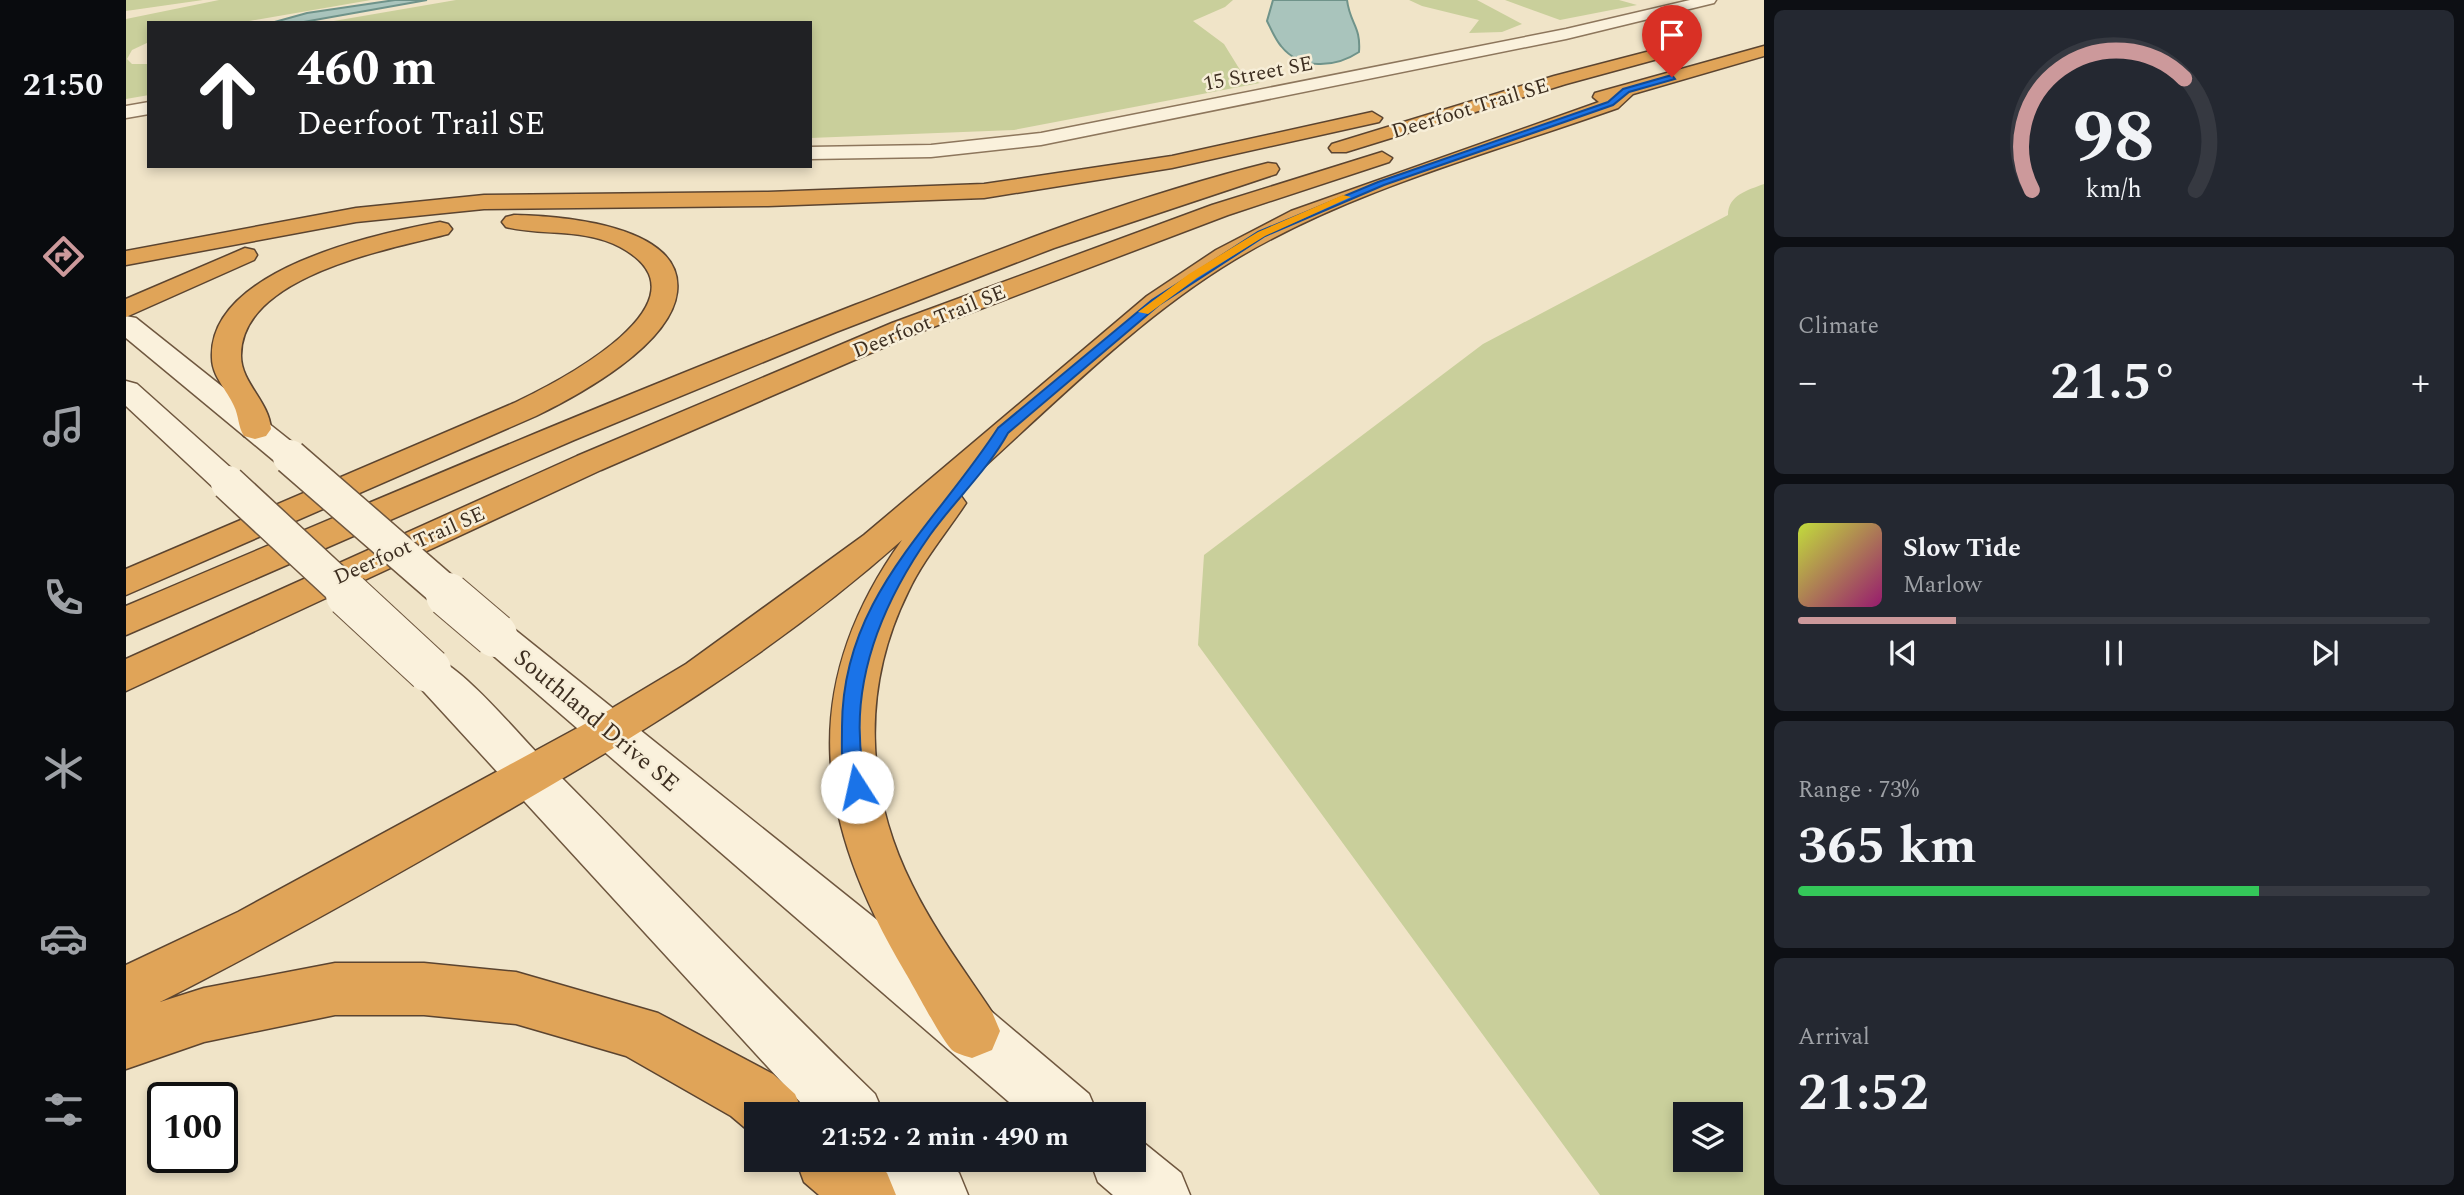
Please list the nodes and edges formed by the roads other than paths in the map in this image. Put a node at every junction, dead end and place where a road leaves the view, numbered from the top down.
1 (1709, 0) edge
2 (1700, 43) dead end
3 (1764, 51) edge
4 (1560, 80) junction
5 (1626, 91) junction
6 (147, 108) edge
7 (126, 112) edge
8 (812, 153) edge
9 (405, 212) junction
10 (126, 258) edge
11 (126, 309) edge
12 (126, 324) edge
13 (126, 390) edge
14 (256, 429) junction
15 (1003, 430) junction
16 (126, 583) edge
17 (126, 621) edge
18 (126, 676) edge
19 (610, 731) junction
20 (532, 773) junction
21 (126, 992) edge
22 (972, 1031) junction
23 (126, 1041) edge
24 (760, 1102) edge
25 (841, 1102) edge
26 (1053, 1102) edge
27 (839, 1172) edge
28 (913, 1172) edge
29 (1133, 1172) edge
30 (865, 1195) edge
31 (937, 1195) edge
32 (1159, 1195) edge

1 - 8 main road, 15 Street SE
2 - 4 highway, Deerfoot Trail SE
3 - 5 highway, Deerfoot Trail SE
4 - 9 highway
4 - 17 highway, Deerfoot Trail SE
5 - 15 highway
5 - 18 highway, Deerfoot Trail SE
6 - 7 main road
9 - 10 highway
9 - 11 highway
12 - 14 main road, Southland Drive SE
13 - 20 main road, bridge
14 - 16 highway
14 - 19 main road, Southland Drive SE, bridge
15 - 19 highway
15 - 22 highway
19 - 20 highway
19 - 22 main road, Southland Drive SE
20 - 21 highway
20 - 25 main road
22 - 26 main road, Southland Drive SE
23 - 24 highway
27 - 30 highway
28 - 31 main road
29 - 32 main road

